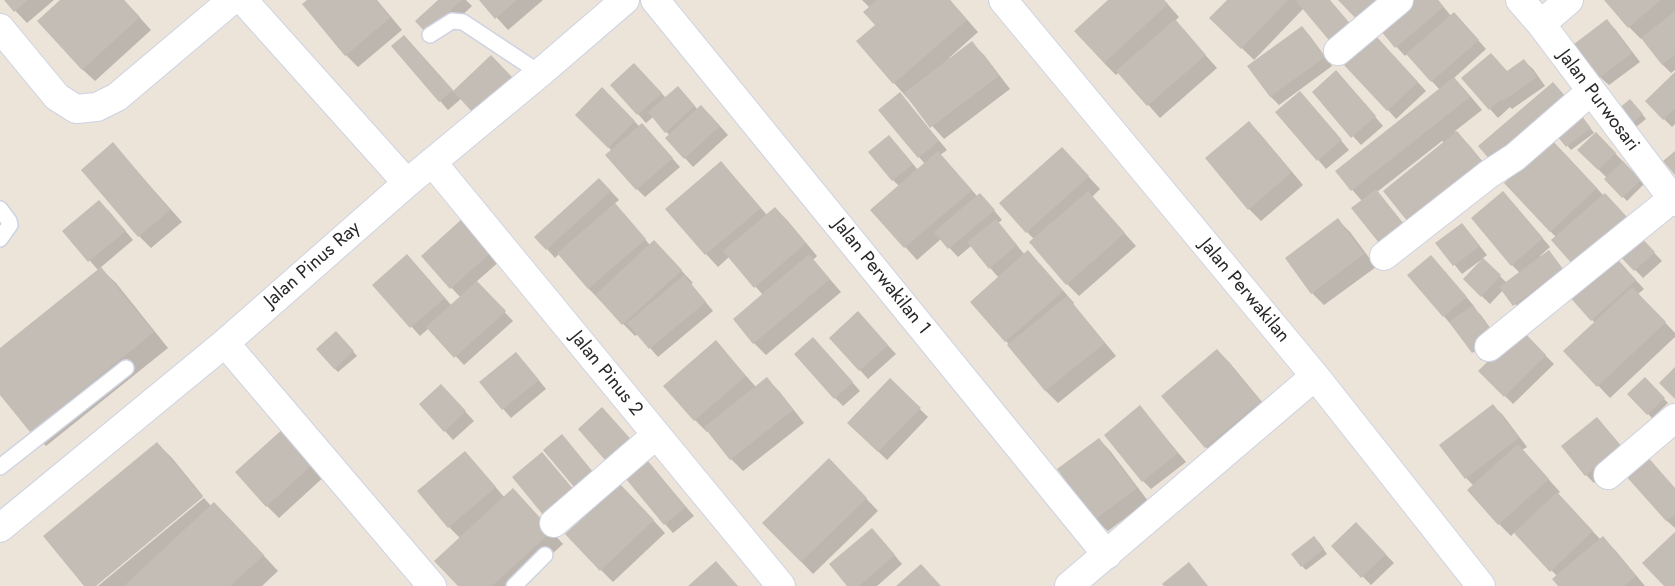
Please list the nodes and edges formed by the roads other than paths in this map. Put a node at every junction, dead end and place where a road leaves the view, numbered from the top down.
1 (232, 0) edge
2 (243, 0) edge
3 (624, 0) edge
4 (655, 0) edge
5 (1003, 0) edge
6 (1400, 0) edge
7 (1520, 0) edge
8 (1569, 0) edge
9 (1541, 24) junction
10 (0, 28) edge
11 (430, 35) dead end
12 (1338, 51) dead end
13 (540, 73) junction
14 (1591, 91) junction
15 (432, 162) junction
16 (407, 183) junction
17 (1674, 200) edge
18 (0, 209) edge
19 (0, 238) edge
20 (1384, 256) dead end
21 (225, 343) junction
22 (1489, 347) dead end
23 (126, 368) dead end
24 (1315, 376) junction
25 (1675, 418) edge
26 (656, 435) junction
27 (0, 468) edge
28 (1608, 475) dead end
29 (554, 523) dead end
30 (0, 528) edge
31 (544, 555) dead end
32 (1107, 555) junction
33 (432, 586) edge
34 (514, 586) edge
35 (781, 586) edge
36 (1069, 586) edge
37 (1481, 586) edge

1 - 10 street
2 - 16 street
3 - 13 street, Jalan Pinus Ray
4 - 32 street, Jalan Perwakilan 1
5 - 24 street, Jalan Perwakilan
6 - 12 street
7 - 9 street, Jalan Purwosari
8 - 9 street
9 - 14 street, Jalan Purwosari
11 - 13 lane
13 - 15 street, Jalan Pinus Ray
14 - 17 street, Jalan Purwosari
14 - 20 street
15 - 16 street, Jalan Pinus Ray
15 - 26 street, Jalan Pinus 2
16 - 21 street, Jalan Pinus Ray
17 - 22 street
18 - 19 lane
21 - 30 street, Jalan Pinus Ray
21 - 33 street
23 - 27 lane
24 - 32 street
24 - 37 street, Jalan Perwakilan
25 - 28 street
26 - 29 street
26 - 35 street, Jalan Pinus 2
31 - 34 lane
32 - 36 street

